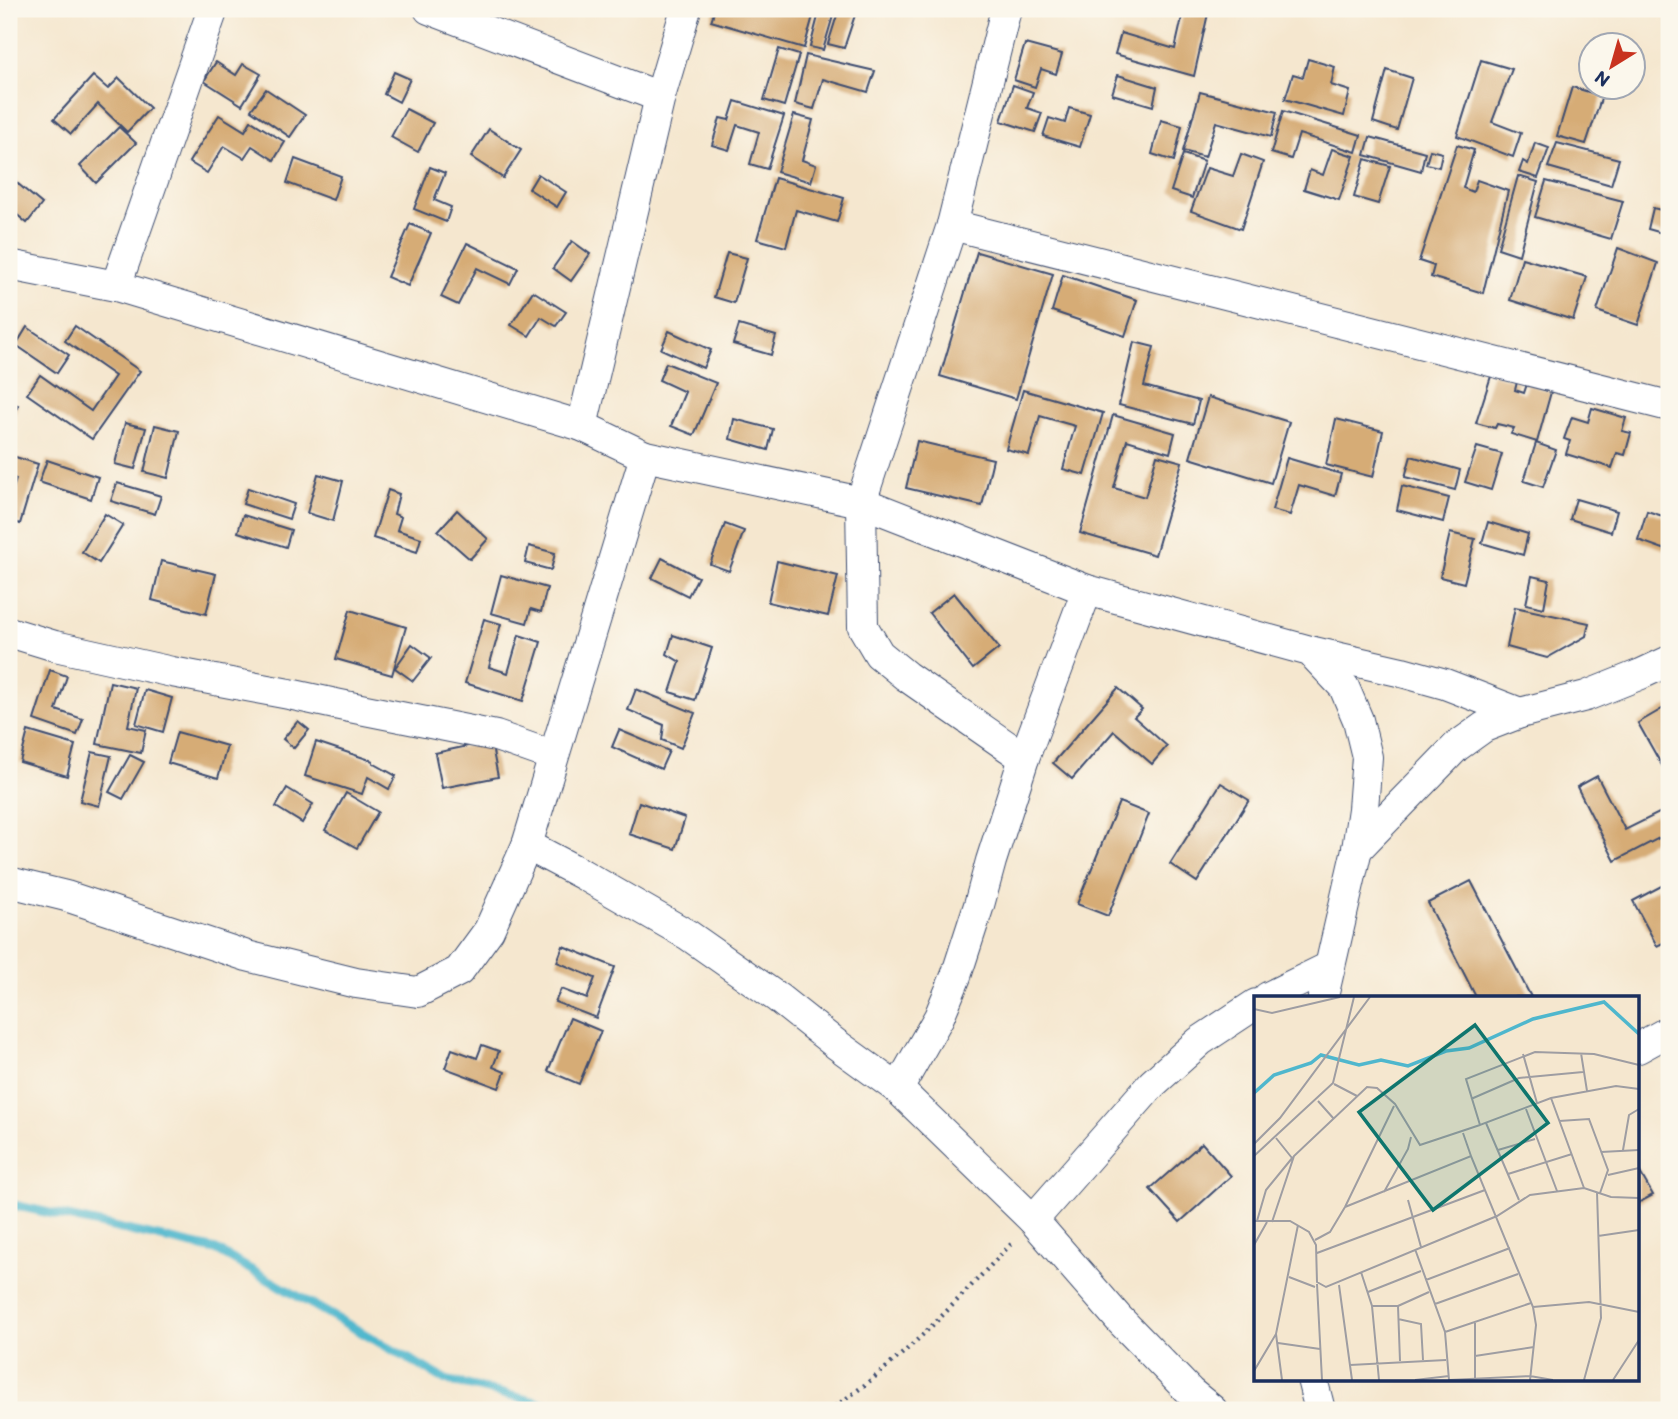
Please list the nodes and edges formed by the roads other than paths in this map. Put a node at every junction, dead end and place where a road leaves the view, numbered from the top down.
1 (213, 9) edge
2 (429, 9) edge
3 (686, 9) edge
4 (1006, 9) edge
5 (660, 97) junction
6 (952, 225) junction
7 (9, 265) edge
8 (116, 286) junction
9 (1669, 406) edge
10 (582, 426) junction
11 (645, 456) junction
12 (861, 502) junction
13 (1087, 590) junction
14 (9, 632) edge
15 (1310, 652) junction
16 (1669, 661) edge
17 (1520, 713) junction
18 (553, 756) junction
19 (1024, 758) junction
20 (527, 845) junction
21 (1357, 849) junction
22 (9, 882) edge
23 (1329, 967) junction
24 (1270, 996) edge
25 (1323, 996) edge
26 (1254, 1005) edge
27 (1669, 1031) edge
28 (1640, 1047) edge
29 (898, 1089) junction
30 (1033, 1220) junction
31 (1312, 1380) edge
32 (1212, 1410) edge
33 (1320, 1410) edge

1 - 8 street
2 - 5 street
3 - 5 street
4 - 6 street
5 - 10 street
6 - 9 street
6 - 12 street
7 - 8 street
8 - 10 street
10 - 11 street
11 - 12 street
11 - 18 street
12 - 13 street
12 - 19 street
13 - 15 street
13 - 19 street
14 - 18 street
15 - 17 street
15 - 21 street
16 - 17 street
17 - 21 street
18 - 20 street
19 - 29 street
20 - 22 street
20 - 29 street
21 - 23 street
23 - 24 street
23 - 25 street
26 - 30 street
27 - 28 street
29 - 30 street
30 - 32 street
31 - 33 street

